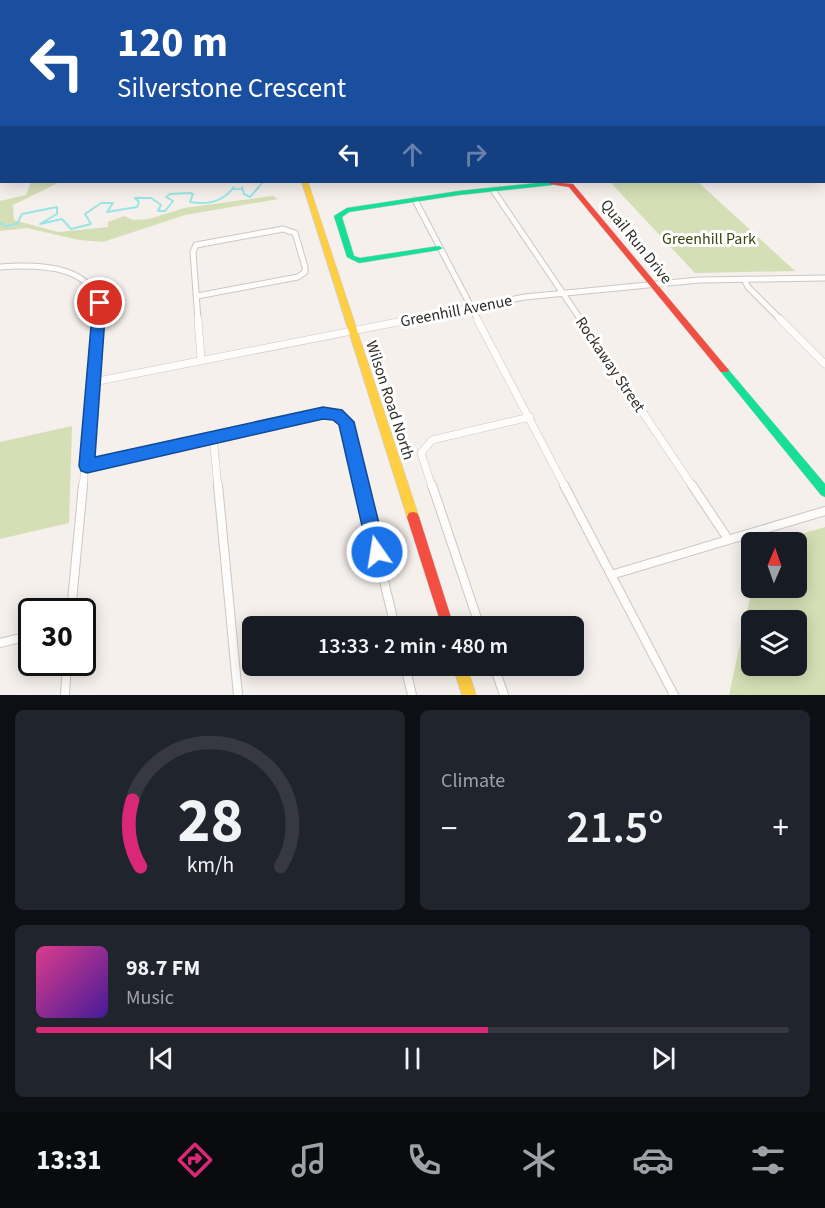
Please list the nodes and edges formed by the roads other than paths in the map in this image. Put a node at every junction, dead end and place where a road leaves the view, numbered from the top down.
1 (305, 183) edge
2 (493, 190) junction
3 (415, 200) junction
4 (439, 248) junction
5 (0, 267) edge
6 (825, 278) edge
7 (744, 279) junction
8 (654, 284) junction
9 (563, 293) junction
10 (197, 296) junction
11 (473, 307) junction
12 (353, 330) junction
13 (201, 359) junction
14 (825, 364) edge
15 (93, 381) junction
16 (530, 417) junction
17 (213, 437) junction
18 (87, 466) junction
19 (825, 492) edge
20 (825, 511) edge
21 (729, 539) junction
22 (611, 575) junction
23 (73, 598) edge
24 (392, 616) edge
25 (444, 616) edge
26 (476, 616) edge
27 (18, 639) edge
28 (0, 644) edge
29 (66, 676) edge
30 (407, 676) edge
31 (463, 676) edge
32 (497, 676) edge
33 (65, 695) edge
34 (238, 695) edge
35 (412, 695) edge
36 (470, 695) edge
37 (504, 695) edge
38 (674, 695) edge

1 - 12 street, Wilson Road North
2 - 3 street, Quail Run Drive
2 - 8 street, Quail Run Drive
2 - 9 street, Rockaway Street
3 - 4 street
3 - 4 street, Quail Run Drive
4 - 11 street
5 - 15 street
6 - 7 street, Greenhill Avenue
7 - 8 street, Greenhill Avenue
7 - 14 street
8 - 9 street, Greenhill Avenue
8 - 19 street, Quail Run Drive
9 - 11 street, Greenhill Avenue
9 - 21 street, Rockaway Street
10 - 10 street
10 - 13 street
11 - 12 street, Greenhill Avenue
11 - 16 street
12 - 13 street, Greenhill Avenue
12 - 25 street, Wilson Road North
13 - 15 street, Greenhill Avenue
15 - 18 street
16 - 22 street
16 - 26 street
17 - 18 street
17 - 24 street
17 - 34 street
18 - 23 street
20 - 21 street
21 - 22 street
22 - 38 street
27 - 28 street
29 - 33 street
30 - 35 street
31 - 36 street
32 - 37 street

